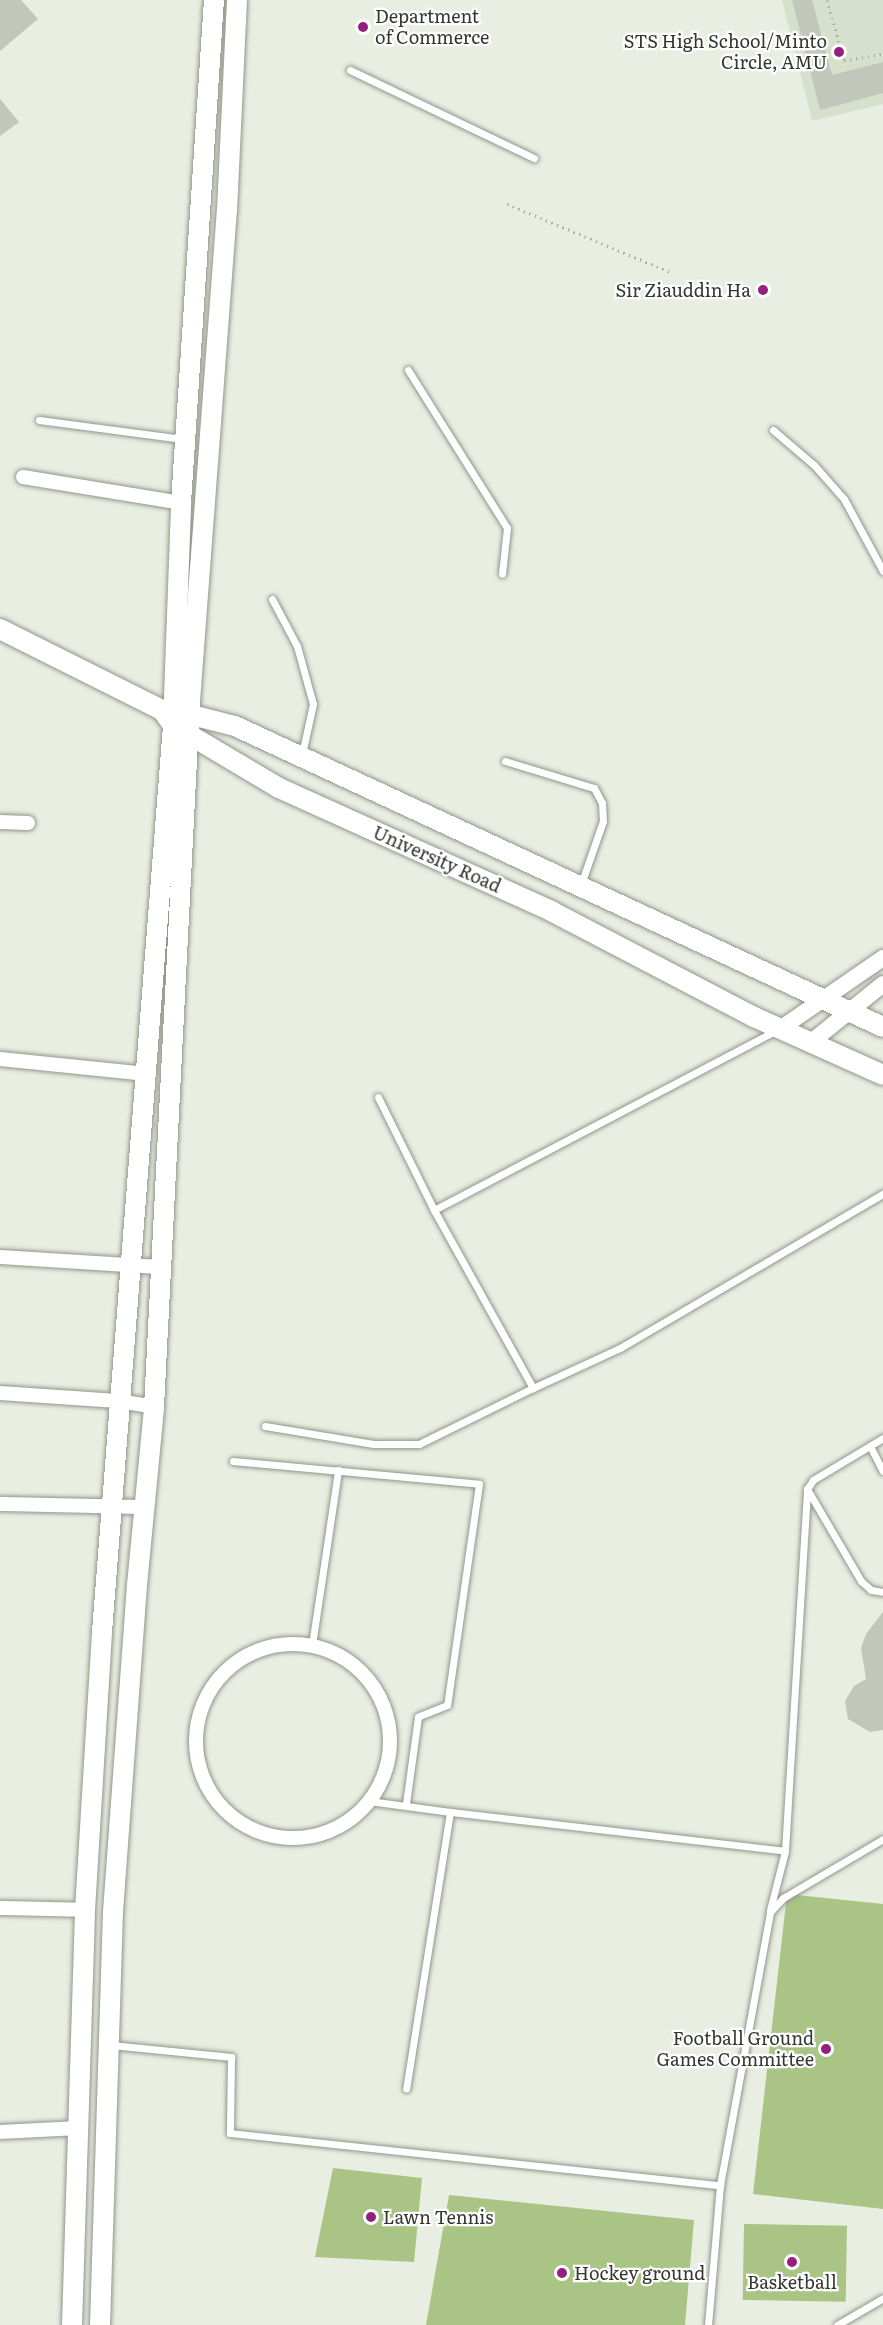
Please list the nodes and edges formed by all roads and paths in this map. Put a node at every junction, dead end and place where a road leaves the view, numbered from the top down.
1 (214, 0) edge
2 (237, 0) edge
3 (827, 0) edge
4 (883, 54) edge
5 (350, 70) dead end
6 (534, 158) dead end
7 (507, 204) dead end
8 (670, 272) dead end
9 (408, 370) dead end
10 (39, 420) dead end
11 (773, 430) dead end
12 (185, 439) junction
13 (23, 477) dead end
14 (181, 503) junction
15 (883, 571) edge
16 (502, 574) dead end
17 (272, 600) dead end
18 (0, 629) edge
19 (178, 719) junction
20 (301, 757) junction
21 (505, 760) dead end
22 (0, 822) edge
23 (28, 823) dead end
24 (580, 886) junction
25 (883, 957) edge
26 (883, 984) edge
27 (821, 998) junction
28 (847, 1010) junction
29 (883, 1027) edge
30 (780, 1029) junction
31 (810, 1043) junction
32 (0, 1059) edge
33 (147, 1074) junction
34 (883, 1075) edge
35 (378, 1097) dead end
36 (883, 1194) edge
37 (434, 1210) junction
38 (0, 1257) edge
39 (129, 1265) junction
40 (160, 1267) junction
41 (533, 1388) junction
42 (0, 1393) edge
43 (118, 1401) junction
44 (154, 1407) junction
45 (265, 1426) dead end
46 (883, 1438) edge
47 (870, 1446) junction
48 (233, 1461) dead end
49 (338, 1470) junction
50 (883, 1471) edge
51 (807, 1489) junction
52 (0, 1504) edge
53 (114, 1506) junction
54 (144, 1507) junction
55 (883, 1592) edge
56 (312, 1645) junction
57 (369, 1801) junction
58 (406, 1804) junction
59 (450, 1812) junction
60 (883, 1839) edge
61 (784, 1851) junction
62 (0, 1908) edge
63 (85, 1910) junction
64 (770, 1912) junction
65 (108, 2045) junction
66 (406, 2089) dead end
67 (79, 2128) junction
68 (0, 2132) edge
69 (720, 2185) junction
70 (883, 2298) edge
71 (72, 2325) edge
72 (100, 2325) edge
73 (708, 2325) edge
74 (837, 2325) edge

1 - 12 main road
2 - 19 main road
3 - 4 path
5 - 6 lane
7 - 8 path
9 - 16 lane
10 - 12 lane
11 - 15 lane
12 - 14 main road
13 - 14 street
14 - 19 main road
17 - 20 lane
18 - 19 main road, University Road
19 - 20 main road
19 - 30 main road, University Road
19 - 33 main road
19 - 40 main road
20 - 24 main road
21 - 24 lane
22 - 23 street
24 - 27 main road
25 - 27 street
26 - 28 street
27 - 28 main road
27 - 30 street
28 - 29 main road
28 - 31 street
30 - 31 main road, University Road
30 - 37 lane
31 - 34 main road, University Road
32 - 33 street
33 - 39 main road
35 - 37 lane
36 - 41 lane
37 - 41 lane
38 - 39 street
39 - 40 street
39 - 43 main road
40 - 44 main road
41 - 45 lane
42 - 43 street
43 - 44 street
43 - 53 main road
44 - 54 main road
46 - 47 lane
47 - 50 lane
47 - 51 lane
48 - 49 lane
49 - 56 lane
49 - 58 lane
51 - 55 lane
51 - 61 lane
52 - 53 street
53 - 54 street
53 - 63 main road
54 - 65 main road
56 - 57 street
56 - 57 street
57 - 58 lane
58 - 59 lane
59 - 61 lane
59 - 66 lane
60 - 64 lane
61 - 64 lane
62 - 63 street
63 - 67 main road
64 - 69 lane
65 - 69 lane
65 - 72 main road
67 - 68 street
67 - 71 main road
69 - 73 lane
70 - 74 lane

